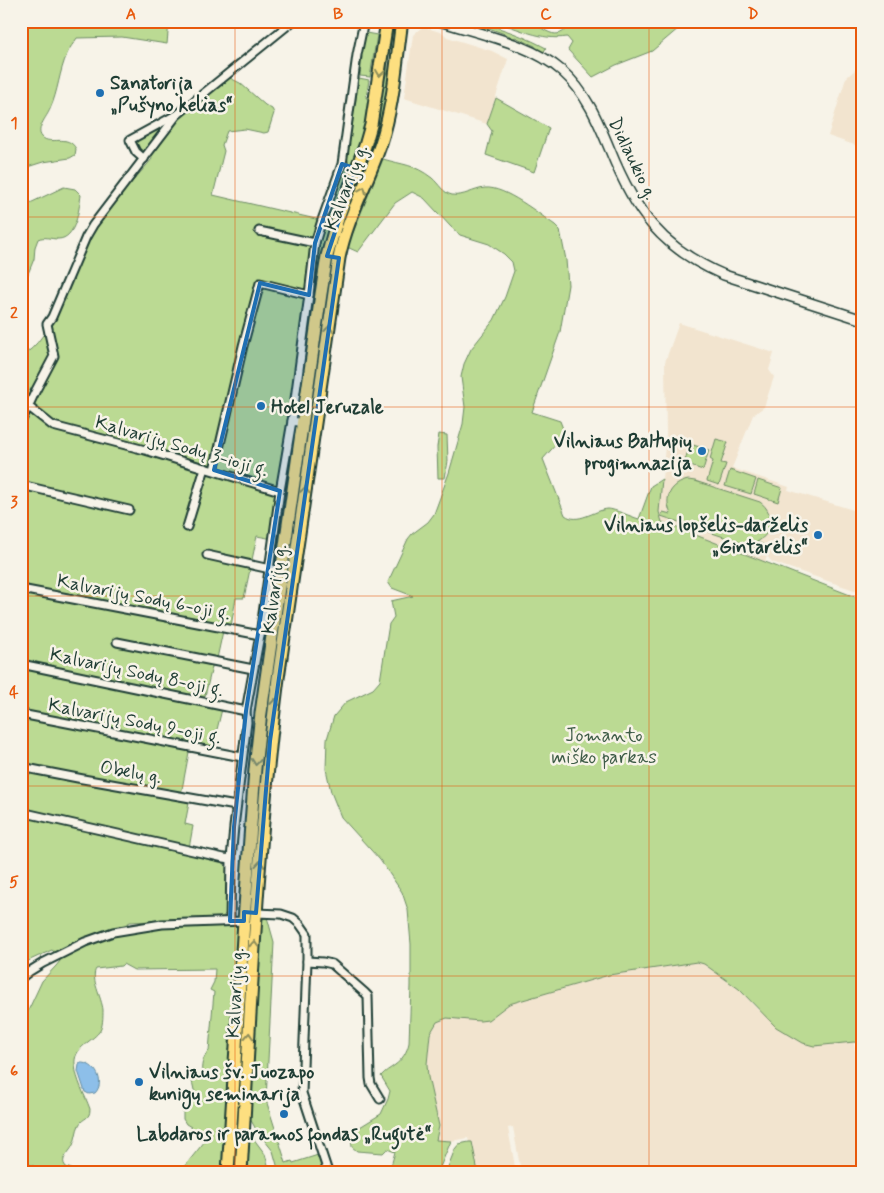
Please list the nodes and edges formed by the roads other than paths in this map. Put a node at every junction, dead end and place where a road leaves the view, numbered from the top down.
1 (293, 21) edge
2 (364, 21) edge
3 (387, 21) edge
4 (402, 21) edge
5 (440, 21) edge
6 (176, 115) junction
7 (144, 159) junction
8 (342, 164) junction
9 (356, 169) junction
10 (259, 231) dead end
11 (315, 243) junction
12 (327, 256) junction
13 (339, 258) junction
14 (309, 295) junction
15 (863, 320) edge
16 (29, 408) junction
17 (21, 422) edge
18 (297, 422) junction
19 (205, 468) junction
20 (214, 470) junction
21 (21, 485) edge
22 (280, 491) junction
23 (129, 510) dead end
24 (288, 523) junction
25 (300, 525) junction
26 (188, 527) dead end
27 (207, 554) dead end
28 (276, 569) junction
29 (21, 589) edge
30 (260, 635) junction
31 (117, 642) dead end
32 (21, 664) edge
33 (253, 670) junction
34 (246, 710) junction
35 (21, 714) edge
36 (242, 757) junction
37 (21, 767) edge
38 (236, 806) junction
39 (21, 812) edge
40 (231, 858) junction
41 (248, 915) junction
42 (230, 921) junction
43 (307, 961) junction
44 (21, 978) edge
45 (380, 1099) dead end
46 (21, 1168) edge
47 (30, 1172) edge
48 (228, 1172) edge
49 (241, 1172) edge
50 (328, 1172) edge

1 - 6 street
2 - 8 street, Kalvarijų Sodų 3-ioji g.
3 -> 9 main road, Kalvarijų g.
13 -> 4 main road, Kalvarijų g.
5 - 15 street, Didlaukio g.
6 - 7 street
6 - 7 street
7 - 16 street
8 - 9 street
8 - 11 street, Kalvarijų Sodų 3-ioji g.
9 - 12 main road, Kalvarijų g.
10 - 11 street
11 - 14 street, Kalvarijų Sodų 3-ioji g.
12 - 13 main road
12 - 18 main road, Kalvarijų g.
25 -> 13 main road, Kalvarijų g.
14 - 18 street, Kalvarijų Sodų 3-ioji g.
14 - 20 street
16 - 17 street
16 - 19 street, Kalvarijų Sodų 3-ioji g.
18 - 22 street, Kalvarijų Sodų 3-ioji g.
18 - 24 main road, Kalvarijų g.
19 - 20 street, Kalvarijų Sodų 3-ioji g.
19 - 26 street
20 - 22 street, Kalvarijų Sodų 3-ioji g.
21 - 23 street
22 - 28 street
24 - 25 main road
24 - 28 main road, Kalvarijų g.
41 -> 25 main road, Kalvarijų g.
27 - 28 street
28 - 30 street
28 -> 41 main road, Kalvarijų g.
29 - 30 street, Kalvarijų Sodų 6-oji g.
30 - 33 street
31 - 33 street
32 - 34 street, Kalvarijų Sodų 8-oji g.
33 - 34 street
34 - 36 street
35 - 36 street, Kalvarijų Sodų 9-oji g.
36 - 38 street
37 - 38 street, Obelų g.
38 - 40 street
39 - 40 street
40 - 42 street
41 - 42 street
41 - 43 street
41 - 48 main road, Kalvarijų g.
49 -> 41 main road, Kalvarijų g.
42 - 44 street
43 - 45 street
43 - 50 street
46 - 47 street

